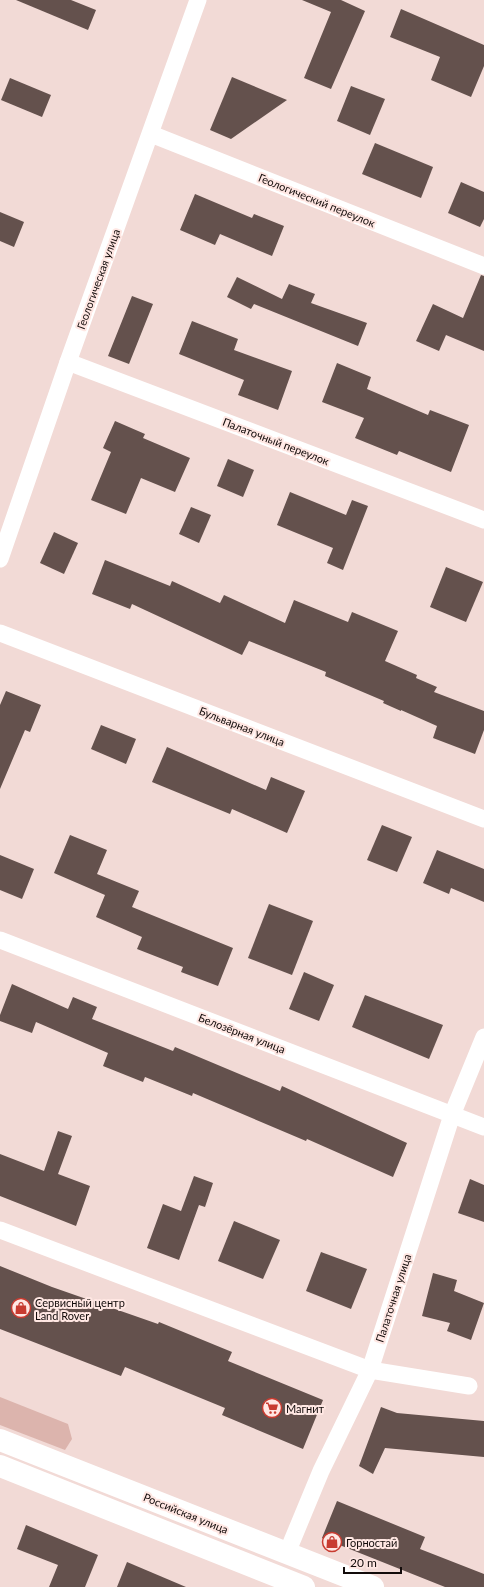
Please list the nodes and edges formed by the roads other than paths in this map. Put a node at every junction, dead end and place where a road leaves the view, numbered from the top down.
1 (198, 0) edge
2 (151, 134) junction
3 (484, 266) edge
4 (68, 362) junction
5 (484, 520) edge
6 (0, 559) edge
7 (0, 633) edge
8 (484, 820) edge
9 (0, 940) edge
10 (484, 1037) edge
11 (452, 1115) junction
12 (484, 1128) edge
13 (0, 1230) edge
14 (370, 1370) junction
15 (470, 1386) dead end
16 (0, 1440) edge
17 (0, 1466) edge
18 (287, 1553) junction
19 (278, 1577) junction
20 (304, 1587) edge
21 (373, 1587) edge

1 - 2 street, Геологическая улица
2 - 3 street, Геологический переулок
2 - 4 street, Геологическая улица
4 - 5 street, Палаточный переулок
4 - 6 street, Геологическая улица
7 - 8 street, Бульварная улица
9 - 11 street, Белозёрная улица
10 - 11 street, Палаточная улица
11 - 12 street, Белозёрная улица
11 - 14 street, Палаточная улица
13 - 14 street
14 - 15 street
14 - 18 street, Палаточная улица
16 - 18 main road, Российская улица
17 - 19 main road
18 - 19 main road
18 - 21 main road, Российская улица
19 - 20 main road

